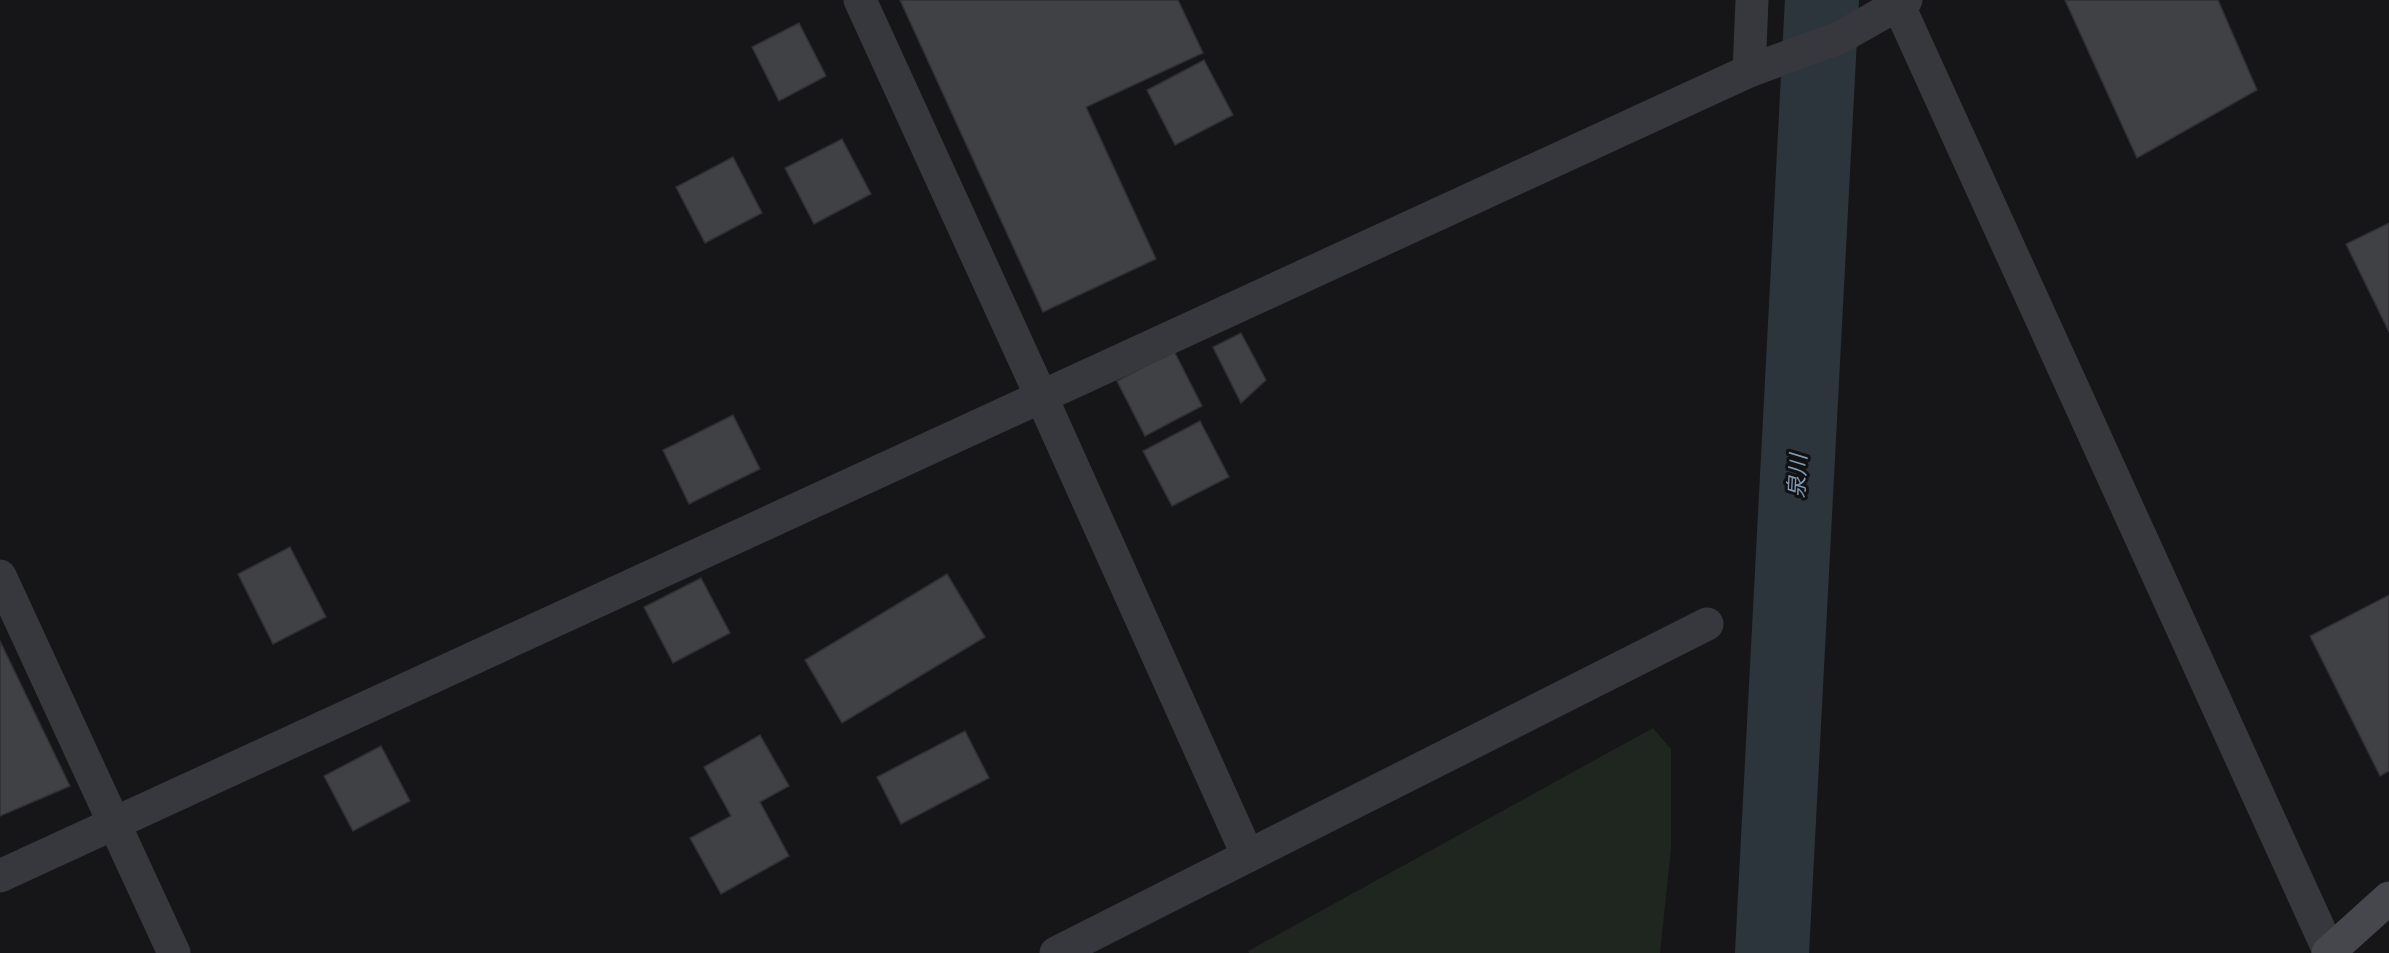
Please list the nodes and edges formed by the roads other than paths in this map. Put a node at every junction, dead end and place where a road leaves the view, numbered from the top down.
1 (860, 0) edge
2 (1752, 0) edge
3 (1902, 2) edge
4 (1749, 71) junction
5 (1041, 396) junction
6 (0, 576) edge
7 (1707, 624) dead end
8 (115, 824) junction
9 (1248, 856) junction
10 (0, 876) edge
11 (2389, 898) edge
12 (2329, 952) edge
13 (174, 953) edge
14 (1056, 953) edge

1 - 5 street
2 - 4 street
3 - 4 street
3 - 12 street
4 - 5 street
5 - 8 street
5 - 9 street
6 - 8 street
7 - 9 street
8 - 10 street
8 - 13 street
9 - 14 street
11 - 12 street

